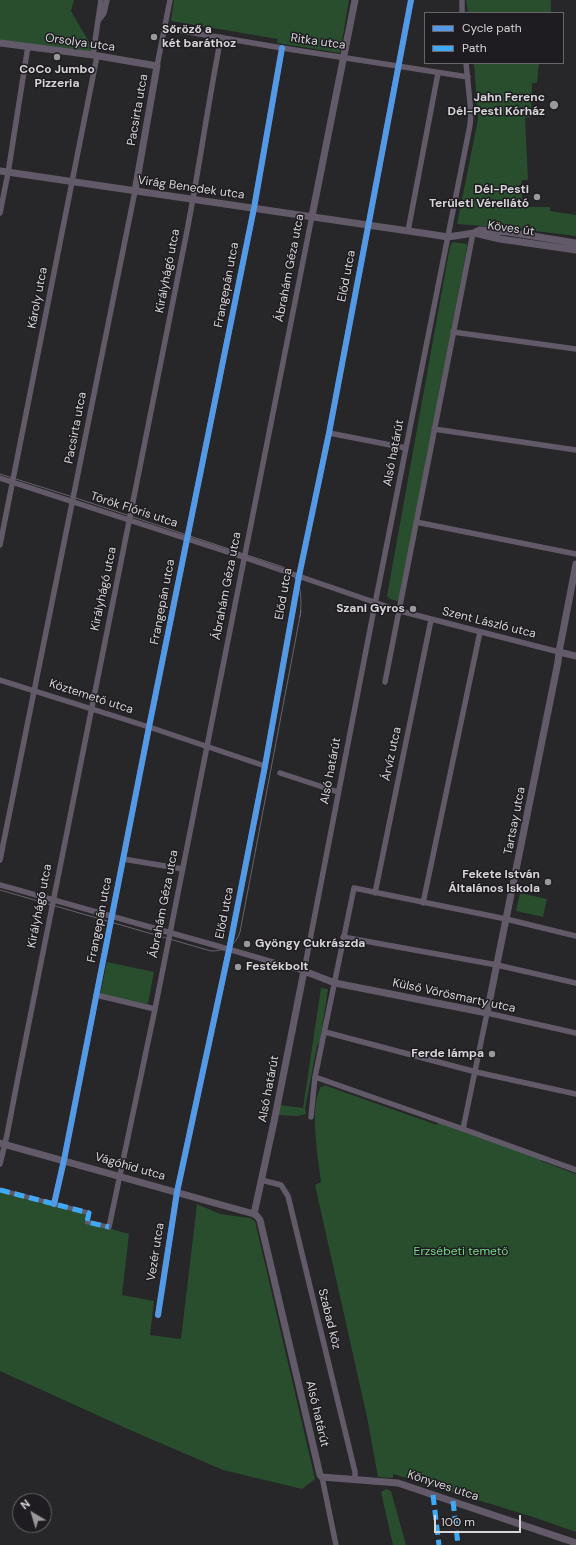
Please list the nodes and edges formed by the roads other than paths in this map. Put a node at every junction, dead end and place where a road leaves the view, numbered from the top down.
1 (101, 0) edge
2 (107, 0) edge
3 (170, 0) edge
4 (355, 0) edge
5 (411, 0) edge
6 (462, 0) edge
7 (462, 12) edge
8 (98, 21) junction
9 (165, 28) junction
10 (221, 37) junction
11 (0, 43) edge
12 (28, 46) junction
13 (282, 48) junction
14 (95, 56) junction
15 (343, 58) junction
16 (466, 64) edge
17 (157, 66) junction
18 (399, 66) junction
19 (438, 73) junction
20 (468, 77) junction
21 (0, 172) edge
22 (8, 173) junction
23 (73, 182) junction
24 (135, 191) junction
25 (193, 199) junction
26 (254, 208) junction
27 (0, 213) edge
28 (312, 216) junction
29 (368, 225) junction
30 (408, 231) junction
31 (473, 233) junction
32 (448, 236) junction
33 (524, 239) junction
34 (576, 243) edge
35 (576, 250) edge
36 (453, 332) junction
37 (576, 349) edge
38 (434, 429) junction
39 (329, 433) junction
40 (406, 448) junction
41 (576, 450) edge
42 (0, 478) edge
43 (12, 482) junction
44 (72, 501) junction
45 (130, 520) junction
46 (416, 522) junction
47 (187, 539) junction
48 (0, 545) edge
49 (576, 554) edge
50 (243, 557) junction
51 (576, 564) edge
52 (299, 576) junction
53 (375, 602) junction
54 (399, 611) junction
55 (431, 620) junction
56 (480, 632) junction
57 (559, 652) junction
58 (576, 656) edge
59 (0, 680) edge
60 (385, 682) dead end
61 (34, 691) junction
62 (90, 709) junction
63 (149, 727) junction
64 (206, 747) junction
65 (265, 766) junction
66 (280, 773) dead end
67 (338, 792) junction
68 (0, 860) edge
69 (123, 860) junction
70 (183, 869) junction
71 (0, 885) edge
72 (375, 892) junction
73 (52, 899) junction
74 (423, 903) junction
75 (112, 916) junction
76 (506, 919) junction
77 (170, 933) junction
78 (576, 936) edge
79 (343, 937) junction
80 (230, 950) junction
81 (497, 965) junction
82 (304, 972) junction
83 (335, 983) junction
84 (576, 983) edge
85 (96, 995) junction
86 (155, 1009) junction
87 (487, 1013) junction
88 (324, 1032) junction
89 (576, 1034) edge
90 (476, 1072) junction
91 (315, 1077) junction
92 (576, 1094) edge
93 (311, 1117) dead end
94 (463, 1128) junction
95 (2, 1143) edge
96 (64, 1160) junction
97 (0, 1164) edge
98 (576, 1170) edge
99 (120, 1176) junction
100 (261, 1180) junction
101 (0, 1190) edge
102 (177, 1192) junction
103 (54, 1204) junction
104 (254, 1214) junction
105 (109, 1227) joint
106 (158, 1315) dead end
107 (322, 1477) junction
108 (355, 1480) junction
109 (576, 1543) edge
110 (336, 1545) edge

1 - 8 street, Károly utca
2 - 8 street, Károly utca
3 - 9 street, Pacsirta utca
4 - 15 street, Ábrahám Géza utca
5 - 18 street, Előd utca
6 - 7 street
8 - 14 street, Károly utca
9 - 10 street, Ritka utca
9 - 17 street, Pacsirta utca
10 - 13 street, Ritka utca
10 - 25 street, Királyhágó utca
11 - 12 street, Orsolya utca
12 - 14 street, Orsolya utca
12 - 22 street
13 - 15 street, Ritka utca
13 - 26 street, Frangepán utca
14 - 17 street, Orsolya utca
14 - 23 street, Károly utca
15 - 18 street, Ritka utca
15 - 28 street, Ábrahám Géza utca
16 - 20 street, Alsó határút
17 - 24 street, Pacsirta utca
18 - 19 street, Ritka utca
18 - 29 street, Előd utca
19 - 20 street, Ritka utca
19 - 30 street
20 - 32 street, Alsó határút
21 - 22 street, Virág Benedek utca
22 - 23 street, Virág Benedek utca
22 - 27 street
23 - 24 street, Virág Benedek utca
23 - 43 street, Károly utca
24 - 25 street, Virág Benedek utca
24 - 44 street, Pacsirta utca
25 - 26 street, Virág Benedek utca
25 - 45 street, Királyhágó utca
26 - 28 street, Virág Benedek utca
26 - 47 street, Frangepán utca
28 - 29 street, Virág Benedek utca
28 - 50 street, Ábrahám Géza utca
29 - 30 street, Virág Benedek utca
29 - 39 street, Előd utca
30 - 32 street, Virág Benedek utca
31 - 32 street, Virág Benedek utca
31 - 33 street, Köves út
31 - 36 street
32 - 40 street, Alsó határút
33 - 34 street, Köves út
33 - 35 street, Köves út
36 - 37 street
36 - 38 street
38 - 41 street
38 - 46 street
39 - 40 street
39 - 52 street, Előd utca
40 - 53 street, Alsó határút
42 - 43 street, Török Flóris utca
43 - 44 street, Török Flóris utca
43 - 48 street, Károly utca
44 - 45 street, Török Flóris utca
44 - 61 street, Pacsirta utca
45 - 47 street, Török Flóris utca
45 - 62 street, Királyhágó utca
46 - 49 street
46 - 54 street
47 - 50 street, Török Flóris utca
47 - 63 street, Frangepán utca
50 - 52 street, Török Flóris utca
50 - 64 street, Ábrahám Géza utca
51 - 57 street, Tartsay utca
52 - 53 street, Török Flóris utca
52 - 65 street, Előd utca
53 - 54 street, Török Flóris utca
53 - 67 street, Alsó határút
54 - 55 street, Szent László utca
54 - 60 street
55 - 56 street, Szent László utca
55 - 72 street, Árvíz utca
56 - 57 street, Szent László utca
56 - 74 street
57 - 58 street, Szent László utca
57 - 76 street, Tartsay utca
59 - 61 street, Köztemető utca
61 - 62 street, Köztemető utca
61 - 68 street, Pacsirta utca
62 - 63 street, Köztemető utca
62 - 73 street, Királyhágó utca
63 - 64 street, Köztemető utca
63 - 69 street, Frangepán utca
64 - 65 street, Köztemető utca
64 - 70 street, Ábrahám Géza utca
65 - 80 street, Előd utca
66 - 67 street
67 - 82 street, Alsó határút
69 - 70 street
69 - 75 street, Frangepán utca
70 - 77 street, Ábrahám Géza utca
71 - 73 street
72 - 74 street
72 - 79 street
73 - 75 street
73 - 95 street, Királyhágó utca
74 - 76 street
75 - 77 street
75 - 85 street, Frangepán utca
76 - 78 street
76 - 81 street, Tartsay utca
77 - 80 street
77 - 86 street, Ábrahám Géza utca
79 - 81 street
79 - 83 street
80 - 82 street
80 - 102 street, Előd utca
81 - 84 street
81 - 87 street, Tartsay utca
82 - 83 street, Külső Vörösmarty utca
82 - 100 street, Alsó határút
83 - 87 street, Külső Vörösmarty utca
83 - 88 street
85 - 86 street
85 - 96 street, Frangepán utca
86 - 99 street, Ábrahám Géza utca
87 - 89 street, Külső Vörösmarty utca
87 - 90 street, Tartsay utca
88 - 90 street
88 - 91 street
90 - 92 street
90 - 94 street, Tartsay utca
91 - 93 street
91 - 94 street
94 - 98 street
95 - 96 street, Vágóhíd utca
95 - 97 street, Királyhágó utca
96 - 99 street, Vágóhíd utca
96 - 103 street, Frangepán utca
99 - 102 street, Vágóhíd utca
99 - 105 street, Ábrahám Géza utca
100 - 104 street, Alsó határút
100 - 108 street, Szabad köz
101 - 103 street
102 - 104 street, Vágóhíd utca
102 - 106 street, Vezér utca
103 - 105 street
104 - 107 street, Alsó határút
107 - 108 street, Könyves utca
107 - 110 street
108 - 109 street, Könyves utca

